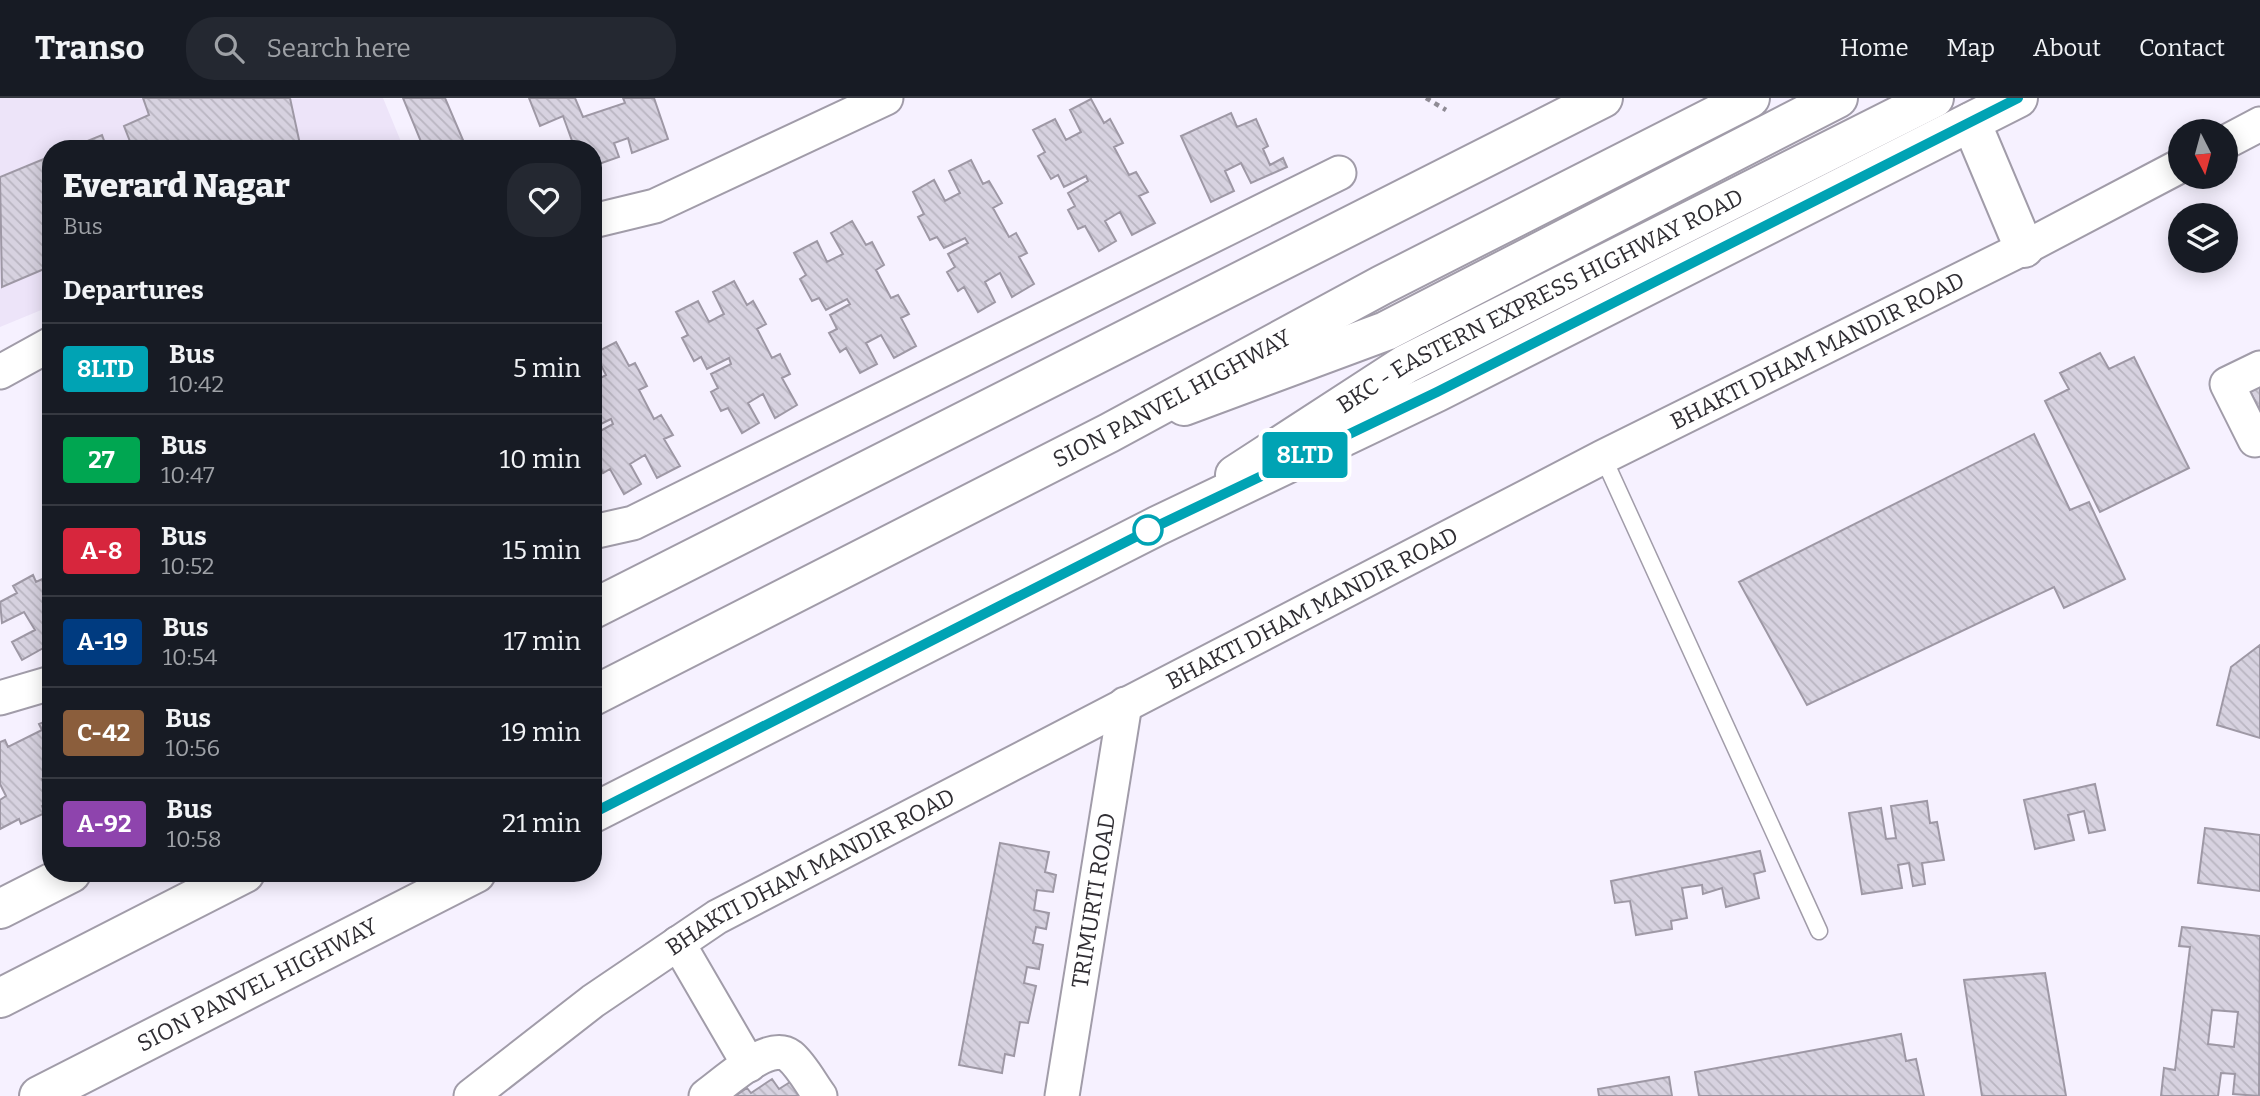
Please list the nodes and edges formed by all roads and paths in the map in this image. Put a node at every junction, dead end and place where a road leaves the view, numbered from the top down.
1 (886, 98) edge
2 (1426, 98) edge
3 (1603, 98) edge
4 (1934, 98) edge
5 (2018, 98) edge
6 (1728, 103) edge
7 (1829, 103) edge
8 (1446, 110) dead end
9 (1970, 122) junction
10 (2260, 124) edge
11 (2238, 136) edge
12 (2168, 172) edge
13 (1339, 173) dead end
14 (602, 219) edge
15 (2024, 247) junction
16 (42, 349) edge
17 (2260, 368) edge
18 (0, 372) edge
19 (1109, 433) junction
20 (2260, 438) edge
21 (1603, 457) junction
22 (1157, 526) junction
23 (602, 530) edge
24 (602, 604) edge
25 (42, 685) edge
26 (602, 691) edge
27 (0, 698) edge
28 (1125, 704) junction
29 (602, 808) edge
30 (53, 882) edge
31 (227, 882) edge
32 (458, 882) edge
33 (0, 909) edge
34 (1819, 931) dead end
35 (678, 943) junction
36 (0, 998) edge
37 (750, 1065) junction
38 (39, 1096) edge
39 (471, 1096) edge
40 (706, 1096) edge
41 (820, 1096) edge
42 (1062, 1096) edge

1 - 14 street
2 - 8 path
3 - 24 main road
4 - 22 main road, BKC - EASTERN EXPRESS HIGHWAY ROAD
5 - 9 main road
6 - 19 main road, SION PANVEL HIGHWAY
7 - 19 main road, BKC - EASTERN EXPRESS HIGHWAY ROAD
9 - 15 main road
9 - 22 main road
10 - 11 street
12 - 15 street, BHAKTI DHAM MANDIR ROAD
13 - 23 street
15 - 21 street, BHAKTI DHAM MANDIR ROAD
16 - 18 street
17 - 20 street
19 - 26 main road, SION PANVEL HIGHWAY
21 - 28 street, BHAKTI DHAM MANDIR ROAD
21 - 34 lane
22 - 29 main road
25 - 27 street
28 - 35 street, BHAKTI DHAM MANDIR ROAD
28 - 42 street, TRIMURTI ROAD
30 - 33 main road
31 - 36 main road
32 - 38 main road, SION PANVEL HIGHWAY
35 - 37 street
35 - 39 street, BHAKTI DHAM MANDIR ROAD
37 - 40 street
37 - 41 street

